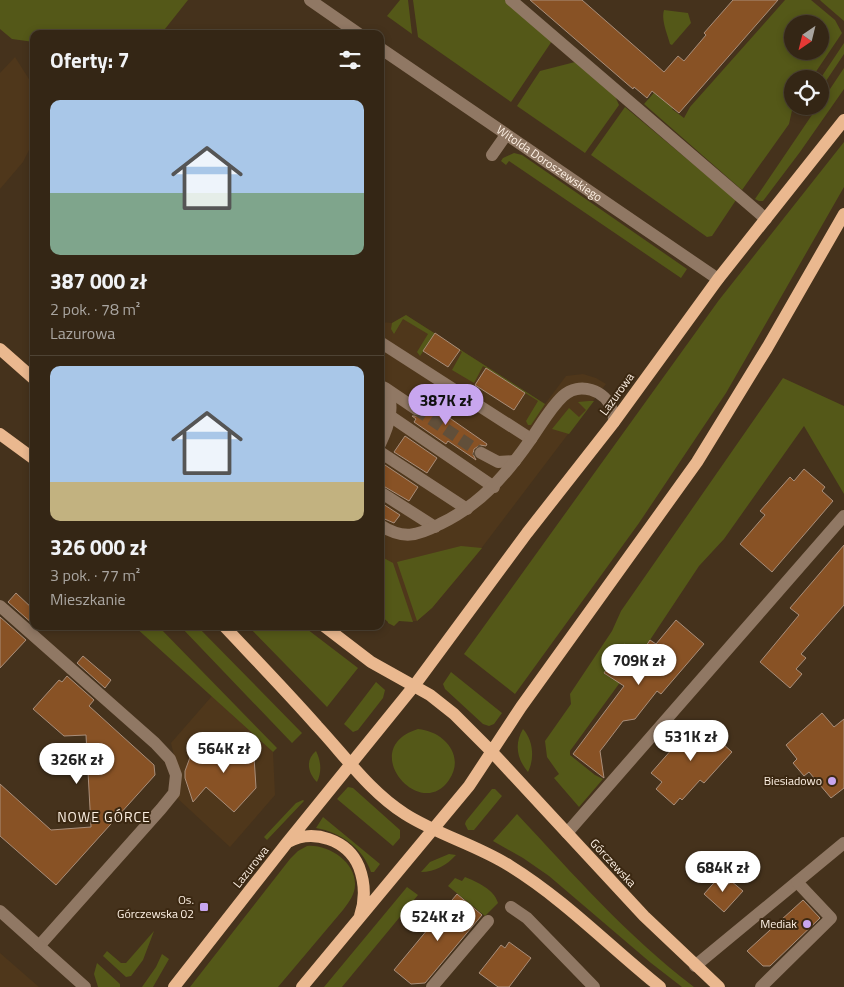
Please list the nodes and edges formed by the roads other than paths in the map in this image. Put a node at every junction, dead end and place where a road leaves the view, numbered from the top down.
1 (310, 0) edge
2 (511, 0) edge
3 (353, 30) edge
4 (384, 51) edge
5 (844, 120) edge
6 (506, 134) junction
7 (492, 155) dead end
8 (844, 214) edge
9 (766, 218) junction
10 (718, 279) junction
11 (384, 345) edge
12 (0, 349) edge
13 (30, 375) edge
14 (384, 388) edge
15 (384, 391) edge
16 (416, 409) tunnel mouth
17 (390, 416) junction
18 (614, 422) junction
19 (0, 434) edge
20 (384, 436) edge
21 (531, 440) junction
22 (481, 453) tunnel mouth
23 (384, 455) edge
24 (30, 456) edge
25 (516, 461) junction
26 (494, 487) junction
27 (384, 495) edge
28 (467, 509) junction
29 (844, 516) edge
30 (384, 527) edge
31 (435, 527) junction
32 (0, 606) edge
33 (228, 630) edge
34 (329, 630) edge
35 (414, 686) junction
36 (492, 752) junction
37 (350, 764) junction
38 (434, 828) junction
39 (567, 833) junction
40 (844, 843) edge
41 (286, 844) junction
42 (797, 882) junction
43 (511, 907) dead end
44 (0, 911) edge
45 (360, 918) junction
46 (488, 921) dead end
47 (39, 946) junction
48 (695, 966) junction
49 (85, 987) edge
50 (174, 987) edge
51 (302, 987) edge
52 (432, 987) edge
53 (594, 987) edge
54 (660, 987) edge
55 (719, 987) edge
56 (761, 987) edge

1 - 3 street
2 - 9 street
4 - 6 street, Witolda Doroszewskiego
5 - 9 main road, Lazurowa
6 - 7 street
6 - 10 street, Witolda Doroszewskiego
8 - 36 main road
9 - 10 main road, Lazurowa
10 - 18 main road, Lazurowa
11 - 21 street
12 - 13 main road
14 - 16 street
15 - 17 street
17 - 20 street
17 - 26 street
18 - 21 street
18 - 35 main road, Lazurowa
19 - 24 main road
21 - 25 street
22 - 25 street
23 - 28 street
25 - 26 street
26 - 28 street
27 - 31 street
28 - 31 street
29 - 39 street
30 - 31 street
32 - 47 street
33 - 37 main road
34 - 35 main road
35 - 36 main road, Górczewska
35 - 37 main road, Lazurowa
36 - 38 main road
36 - 39 main road, Górczewska
37 - 38 main road
37 - 41 main road, Lazurowa
38 - 45 main road
38 - 54 main road
39 - 48 main road, Górczewska
40 - 42 street
41 - 45 main road
41 - 50 main road, Lazurowa
42 - 48 street
42 - 56 street
43 - 53 street
44 - 47 street
45 - 51 main road
46 - 52 street
47 - 49 street
48 - 55 main road, Górczewska

